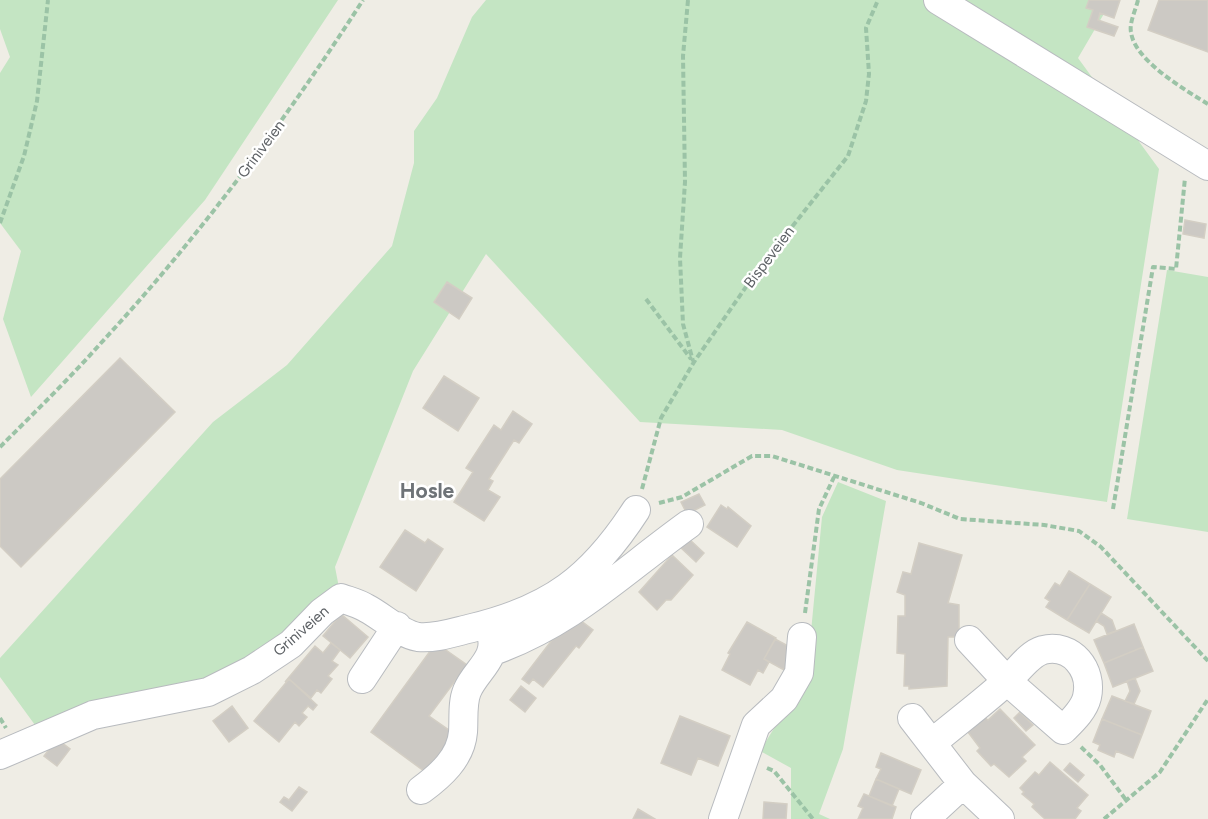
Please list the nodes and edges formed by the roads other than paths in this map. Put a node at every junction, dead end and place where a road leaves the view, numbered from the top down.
1 (938, 0) edge
2 (1201, 163) edge
3 (636, 510) road end
4 (688, 524) dead end
5 (614, 545) junction
6 (645, 555) junction
7 (397, 626) junction
8 (802, 637) road end
9 (490, 638) junction
10 (969, 640) dead end
11 (362, 679) dead end
12 (912, 718) dead end
13 (932, 742) junction
14 (0, 755) edge
15 (963, 784) junction
16 (421, 790) dead end
17 (723, 819) edge
18 (925, 819) edge
19 (1000, 819) edge

1 - 2 street
3 - 5 street, Griniveien
4 - 6 street
5 - 6 street
5 - 9 street, Griniveien
6 - 9 street
7 - 9 street, Griniveien
7 - 11 street
7 - 14 street, Griniveien
8 - 17 street
9 - 16 street
10 - 13 street
12 - 13 street
13 - 15 street
15 - 18 street
15 - 19 street

